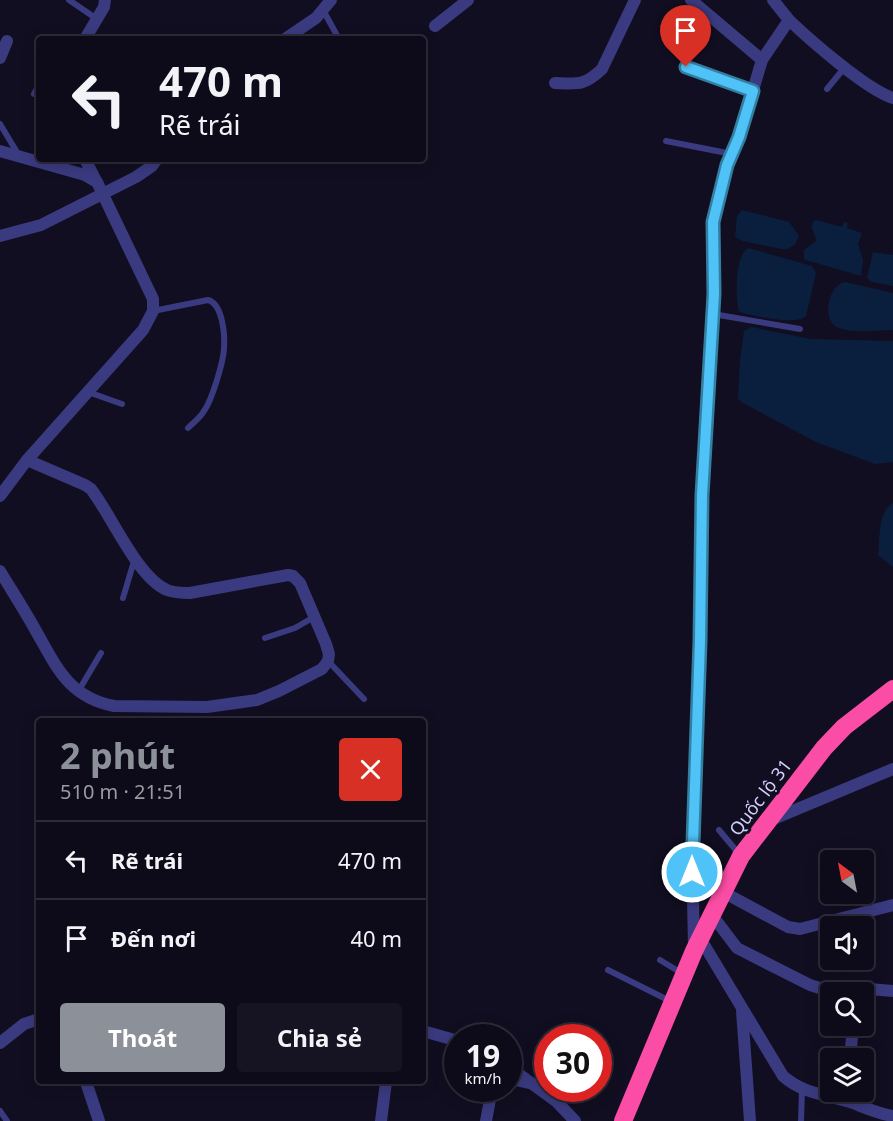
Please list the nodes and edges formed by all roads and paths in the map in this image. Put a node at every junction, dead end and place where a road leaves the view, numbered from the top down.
1 (69, 0) edge
2 (105, 0) edge
3 (332, 0) edge
4 (468, 0) edge
5 (634, 0) edge
6 (691, 0) edge
7 (772, 0) edge
8 (323, 10) junction
9 (97, 19) junction
10 (789, 20) junction
11 (435, 26) dead end
12 (87, 36) edge
13 (289, 36) edge
14 (337, 36) edge
15 (7, 41) dead end
16 (0, 58) edge
17 (762, 60) junction
18 (686, 67) dead end
19 (845, 67) junction
20 (555, 83) dead end
21 (827, 89) dead end
22 (36, 90) edge
23 (753, 91) junction
24 (34, 94) dead end
25 (893, 98) edge
26 (0, 124) edge
27 (666, 141) dead end
28 (0, 151) edge
29 (732, 154) junction
30 (20, 157) junction
31 (36, 162) edge
32 (38, 162) edge
33 (87, 162) edge
34 (155, 162) edge
35 (100, 188) junction
36 (0, 236) edge
37 (153, 311) junction
38 (712, 314) junction
39 (800, 329) dead end
40 (88, 392) junction
41 (122, 404) dead end
42 (188, 428) dead end
43 (27, 460) junction
44 (0, 496) edge
45 (135, 557) junction
46 (0, 571) edge
47 (123, 598) dead end
48 (315, 617) junction
49 (265, 638) dead end
50 (101, 653) dead end
51 (328, 661) junction
52 (893, 689) edge
53 (79, 690) junction
54 (364, 699) dead end
55 (893, 769) edge
56 (767, 822) junction
57 (719, 830) dead end
58 (741, 856) junction
59 (723, 892) junction
60 (893, 905) edge
61 (712, 915) junction
62 (697, 944) junction
63 (660, 960) dead end
64 (608, 970) dead end
65 (684, 975) junction
66 (820, 988) edge
67 (874, 991) edge
68 (893, 991) edge
69 (672, 1002) junction
70 (742, 1007) junction
71 (36, 1020) edge
72 (426, 1033) edge
73 (444, 1037) edge
74 (0, 1043) edge
75 (87, 1084) edge
76 (386, 1084) edge
77 (802, 1088) junction
78 (820, 1091) edge
79 (490, 1102) edge
80 (557, 1102) edge
81 (859, 1102) edge
82 (0, 1111) edge
83 (893, 1116) edge
84 (7, 1121) edge
85 (99, 1121) edge
86 (370, 1121) edge
87 (381, 1121) edge
88 (486, 1121) edge
89 (575, 1121) edge
90 (624, 1121) edge
91 (750, 1121) edge
92 (801, 1121) edge

1 - 9 lane
2 - 9 street
3 - 8 street
4 - 11 street
5 - 20 street
6 - 17 street
7 - 10 street
8 - 13 street
8 - 14 lane
9 - 12 street
10 - 17 street
10 - 19 street
15 - 16 street
17 - 23 street
18 - 23 lane
19 - 21 lane
19 - 25 street
22 - 24 lane
23 - 29 street
26 - 30 lane
27 - 29 lane
28 - 30 street
29 - 38 street
30 - 31 street
32 - 35 street
33 - 35 street
34 - 35 street
35 - 36 street
35 - 37 street
37 - 40 street
37 - 42 lane
38 - 39 lane
38 - 62 street
40 - 41 lane
40 - 43 street
43 - 44 street
43 - 45 street
45 - 47 lane
45 - 48 street
46 - 53 street
48 - 49 lane
48 - 51 street
50 - 53 lane
51 - 53 street
51 - 54 lane
52 - 56 highway, Quốc lộ 31
55 - 56 street
56 - 58 highway, Quốc lộ 31
57 - 58 lane
58 - 59 highway, Quốc lộ 31
59 - 60 street
59 - 61 highway, Quốc lộ 31
61 - 62 highway, Quốc lộ 31
61 - 66 street
62 - 65 highway, Quốc lộ 31
62 - 70 street
63 - 65 lane
64 - 69 lane
65 - 69 highway, Quốc lộ 31
67 - 68 street
69 - 90 highway, Quốc lộ 31
70 - 77 street
70 - 91 street
71 - 74 street
72 - 73 street
75 - 85 street
76 - 87 street
77 - 78 street
77 - 92 lane
79 - 88 street
80 - 89 street
81 - 83 street
82 - 84 lane
86 - 87 lane

